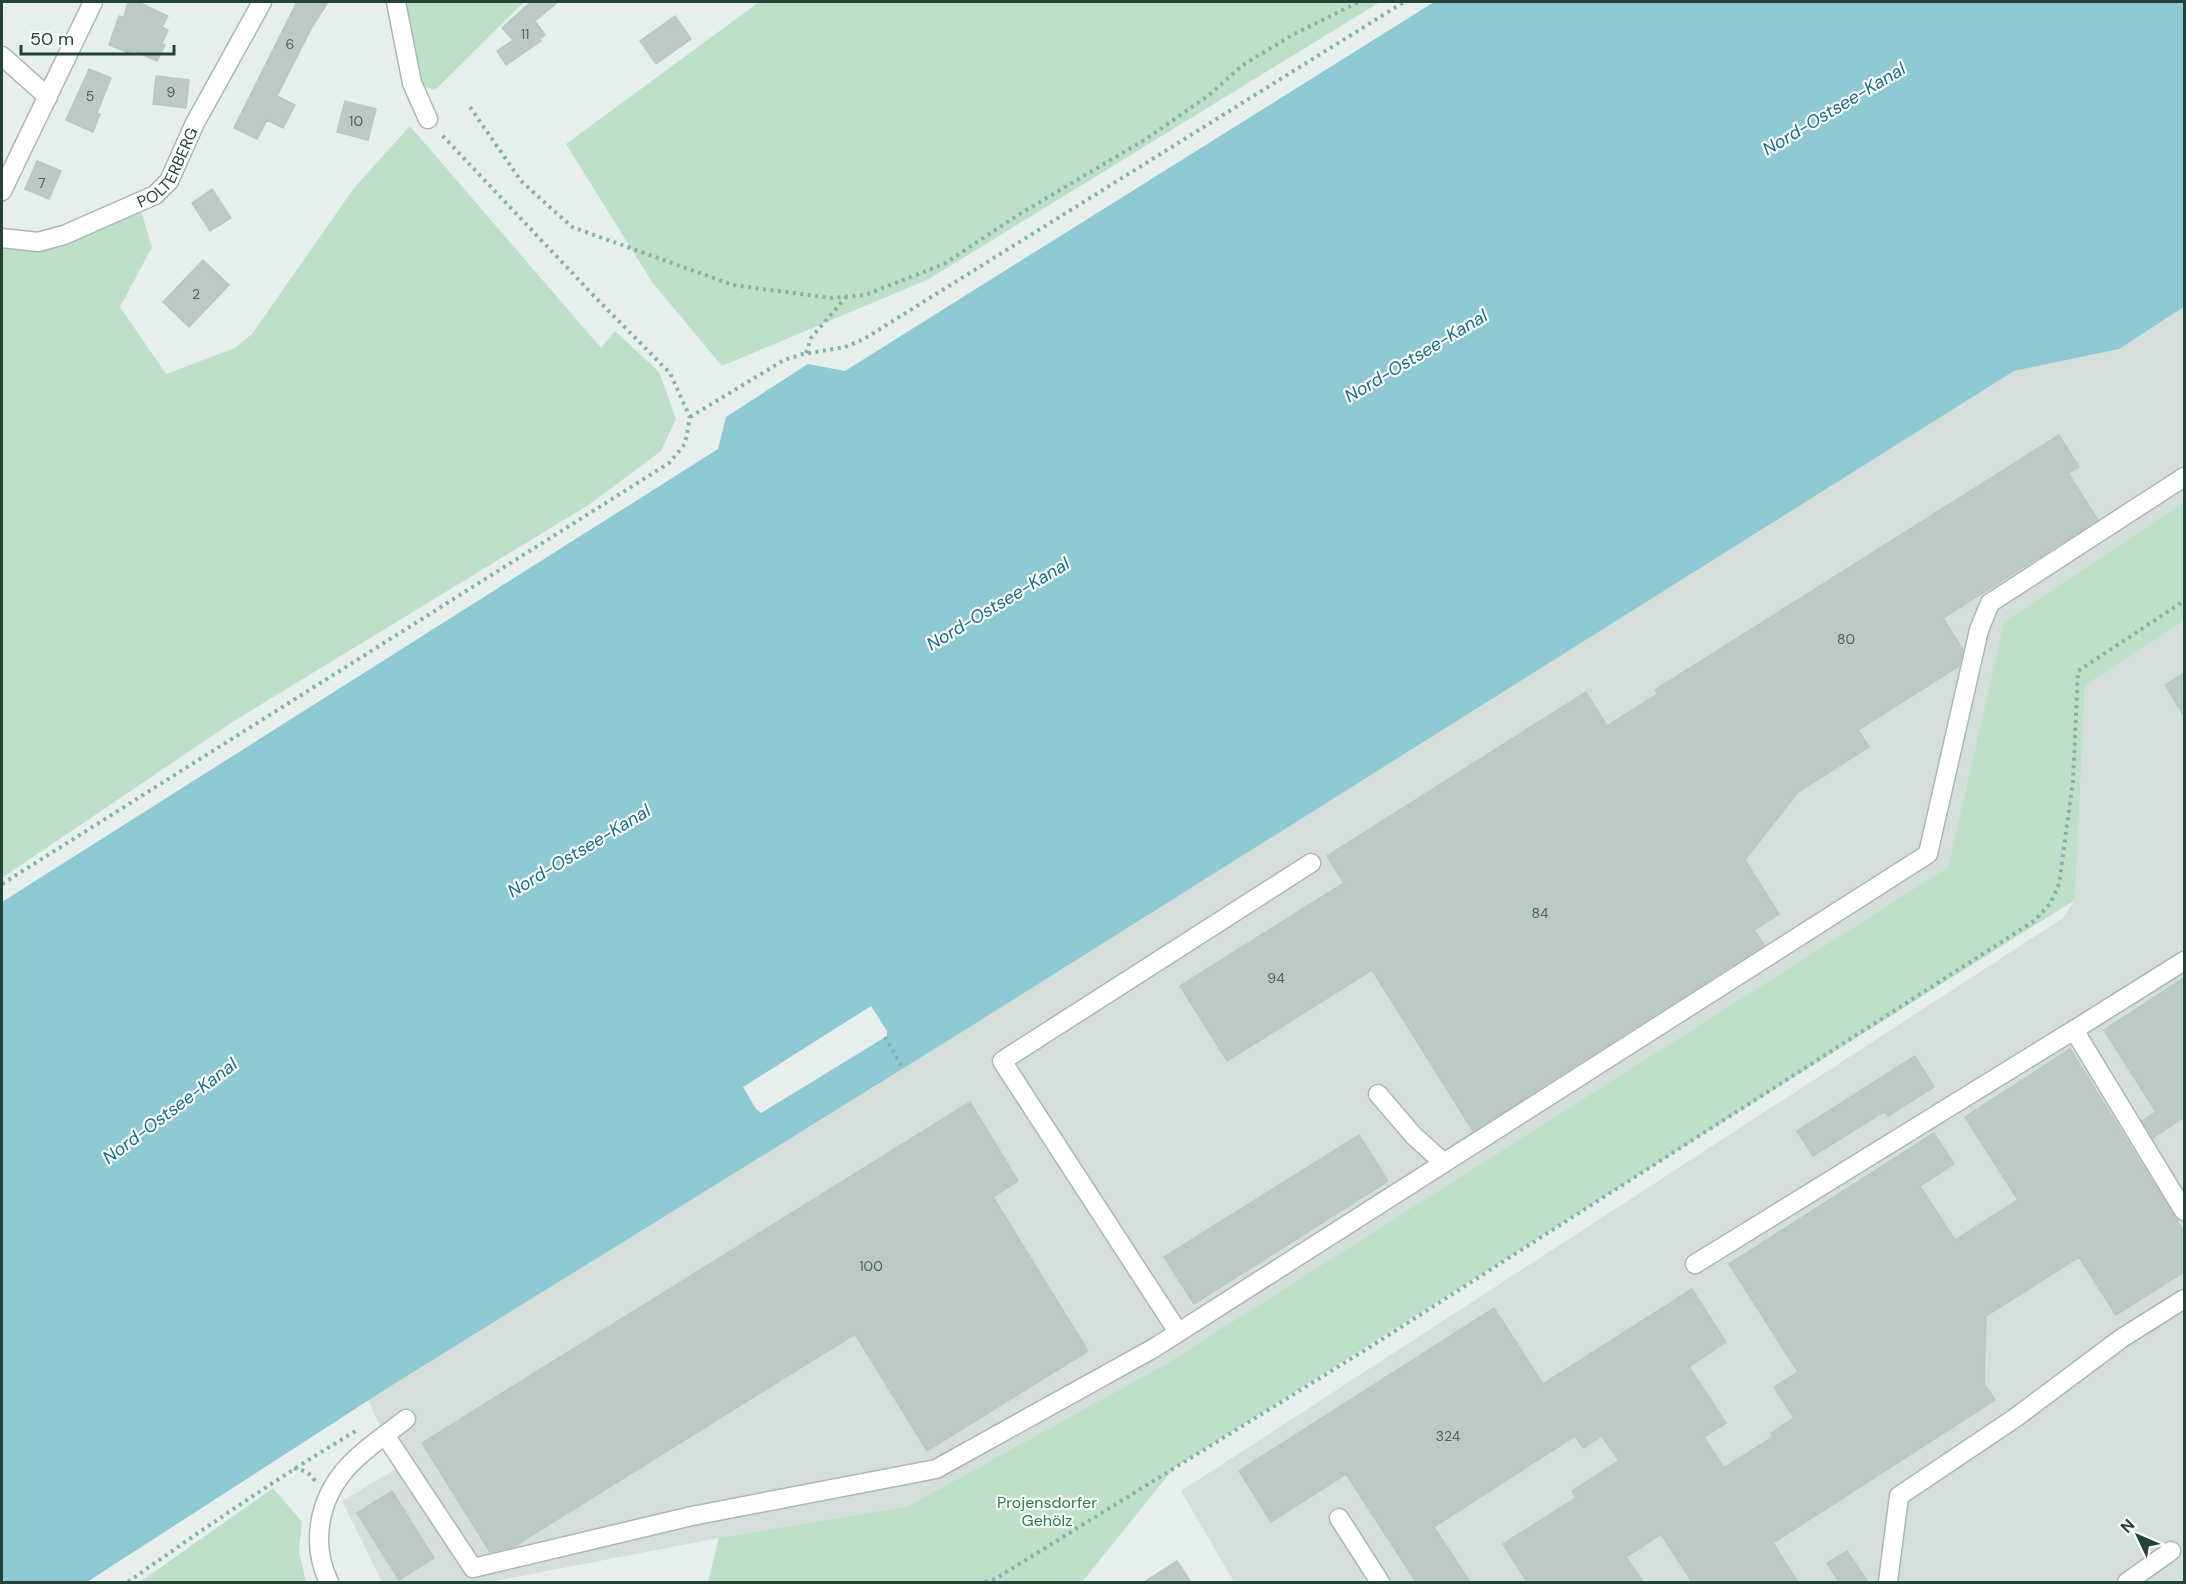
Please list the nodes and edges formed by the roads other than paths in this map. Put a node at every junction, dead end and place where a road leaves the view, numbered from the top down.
1 (93, 2) edge
2 (262, 2) edge
3 (396, 2) edge
4 (2, 56) edge
5 (48, 97) junction
6 (428, 118) road end
7 (2, 190) edge
8 (2, 238) edge
9 (2184, 477) edge
10 (1311, 863) dead end
11 (2184, 961) edge
12 (2074, 1030) junction
13 (1378, 1094) dead end
14 (1444, 1163) junction
15 (2184, 1211) edge
16 (1695, 1264) dead end
17 (2184, 1299) edge
18 (1178, 1332) junction
19 (1339, 1518) dead end
20 (2171, 1551) dead end
21 (329, 1582) edge
22 (1380, 1582) edge
23 (1888, 1582) edge
24 (2127, 1582) edge

1 - 5 street
2 - 8 street, POLTERBERG
3 - 6 street
4 - 5 street
5 - 7 street
9 - 14 street
10 - 18 street
11 - 12 street
12 - 15 street
12 - 16 street
13 - 14 street
14 - 18 street
17 - 23 street
18 - 21 street
19 - 22 street
20 - 24 street

